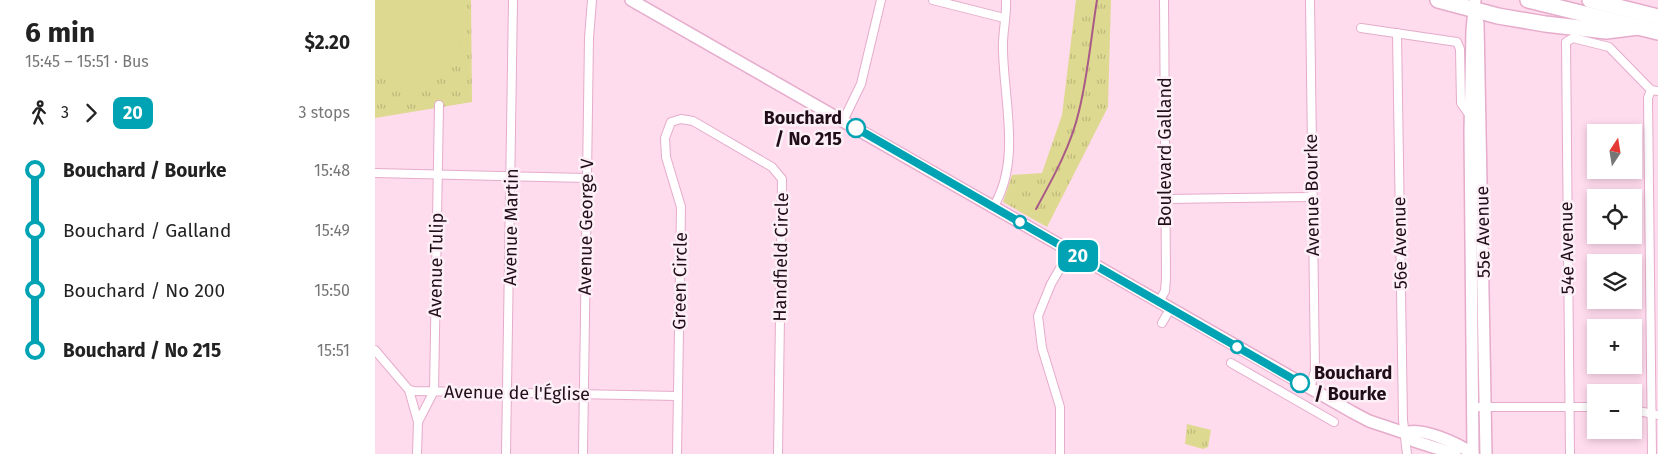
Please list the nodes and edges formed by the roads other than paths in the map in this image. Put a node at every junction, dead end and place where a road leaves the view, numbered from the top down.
1 (513, 0) edge
2 (592, 0) edge
3 (631, 0) edge
4 (881, 0) edge
5 (933, 0) edge
6 (1006, 0) edge
7 (1164, 0) edge
8 (1310, 0) edge
9 (1438, 0) edge
10 (1528, 0) edge
11 (1590, 0) edge
12 (1628, 0) edge
13 (1475, 5) edge
14 (1658, 15) edge
15 (1004, 18) junction
16 (1638, 27) junction
17 (1361, 28) dead end
18 (1658, 32) edge
19 (1397, 33) junction
20 (1654, 90) edge
21 (439, 105) dead end
22 (1471, 116) junction
23 (681, 119) joint
24 (843, 121) junction
25 (375, 173) edge
26 (438, 174) junction
27 (512, 176) junction
28 (587, 178) junction
29 (1313, 197) junction
30 (1166, 199) junction
31 (994, 206) junction
32 (1070, 251) junction
33 (1159, 302) junction
34 (1171, 309) junction
35 (1162, 323) dead end
36 (1655, 333) edge
37 (375, 350) edge
38 (1231, 363) dead end
39 (409, 390) junction
40 (434, 391) junction
41 (1315, 391) junction
42 (507, 393) junction
43 (584, 395) junction
44 (677, 396) junction
45 (1473, 407) junction
46 (1485, 407) junction
47 (1569, 407) junction
48 (1587, 407) edge
49 (1311, 409) junction
50 (1642, 412) edge
51 (1655, 414) edge
52 (418, 422) junction
53 (1334, 422) dead end
54 (1405, 433) junction
55 (417, 454) edge
56 (506, 454) edge
57 (583, 454) edge
58 (677, 454) edge
59 (778, 454) edge
60 (1060, 454) edge
61 (1407, 454) edge
62 (1455, 454) edge
63 (1473, 454) edge
64 (1486, 454) edge
65 (1570, 454) edge
66 (1653, 454) edge

1 - 27 street, Avenue Martin
2 - 28 street, Avenue George V
3 - 24 main road
4 - 24 street
5 - 15 street
6 - 15 street
7 - 30 street, Boulevard Galland
8 - 29 street, Avenue Bourke
9 - 13 highway
10 - 16 highway
11 - 14 highway
12 - 14 highway
13 - 16 highway
13 - 22 main road, 55e Avenue
13 - 46 main road, 55e Avenue
15 - 31 street
16 - 18 highway
17 - 19 street
19 - 22 street, 55e Avenue
19 - 54 street, 56e Avenue
20 - 36 street
20 - 47 street, 54e Avenue
21 - 26 street, Avenue Tulip
22 - 45 main road, 55e Avenue
23 - 44 street, Green Circle
23 - 59 street, Handfield Circle
24 - 31 main road
25 - 26 street
26 - 27 street
26 - 40 street, Avenue Tulip
27 - 28 street
27 - 42 street, Avenue Martin
28 - 43 street, Avenue George V
29 - 30 street
29 - 41 street, Avenue Bourke
30 - 33 street, Boulevard Galland
31 - 32 main road
32 - 33 main road
32 - 60 street
33 - 34 main road
34 - 35 street
34 - 41 main road
36 - 51 street
37 - 39 street
38 - 49 street
39 - 40 street, Avenue de l'Église
39 - 52 street, Avenue Tulip
40 - 42 street, Avenue de l'Église
40 - 52 street, Avenue Tulip
41 - 49 street, Avenue Bourke
41 - 54 main road
42 - 43 street, Avenue de l'Église
42 - 56 street, Avenue Martin
43 - 44 street, Avenue de l'Église
43 - 57 street, Avenue George V
44 - 58 street, Green Circle
45 - 46 street
45 - 63 main road, 55e Avenue
46 - 47 street
46 - 64 main road, 55e Avenue
47 - 48 street
47 - 65 street, 54e Avenue
49 - 53 street
50 - 51 street
51 - 66 street
52 - 55 street, Avenue Tulip
54 - 61 street, 56e Avenue
54 - 62 main road
54 - 63 main road

